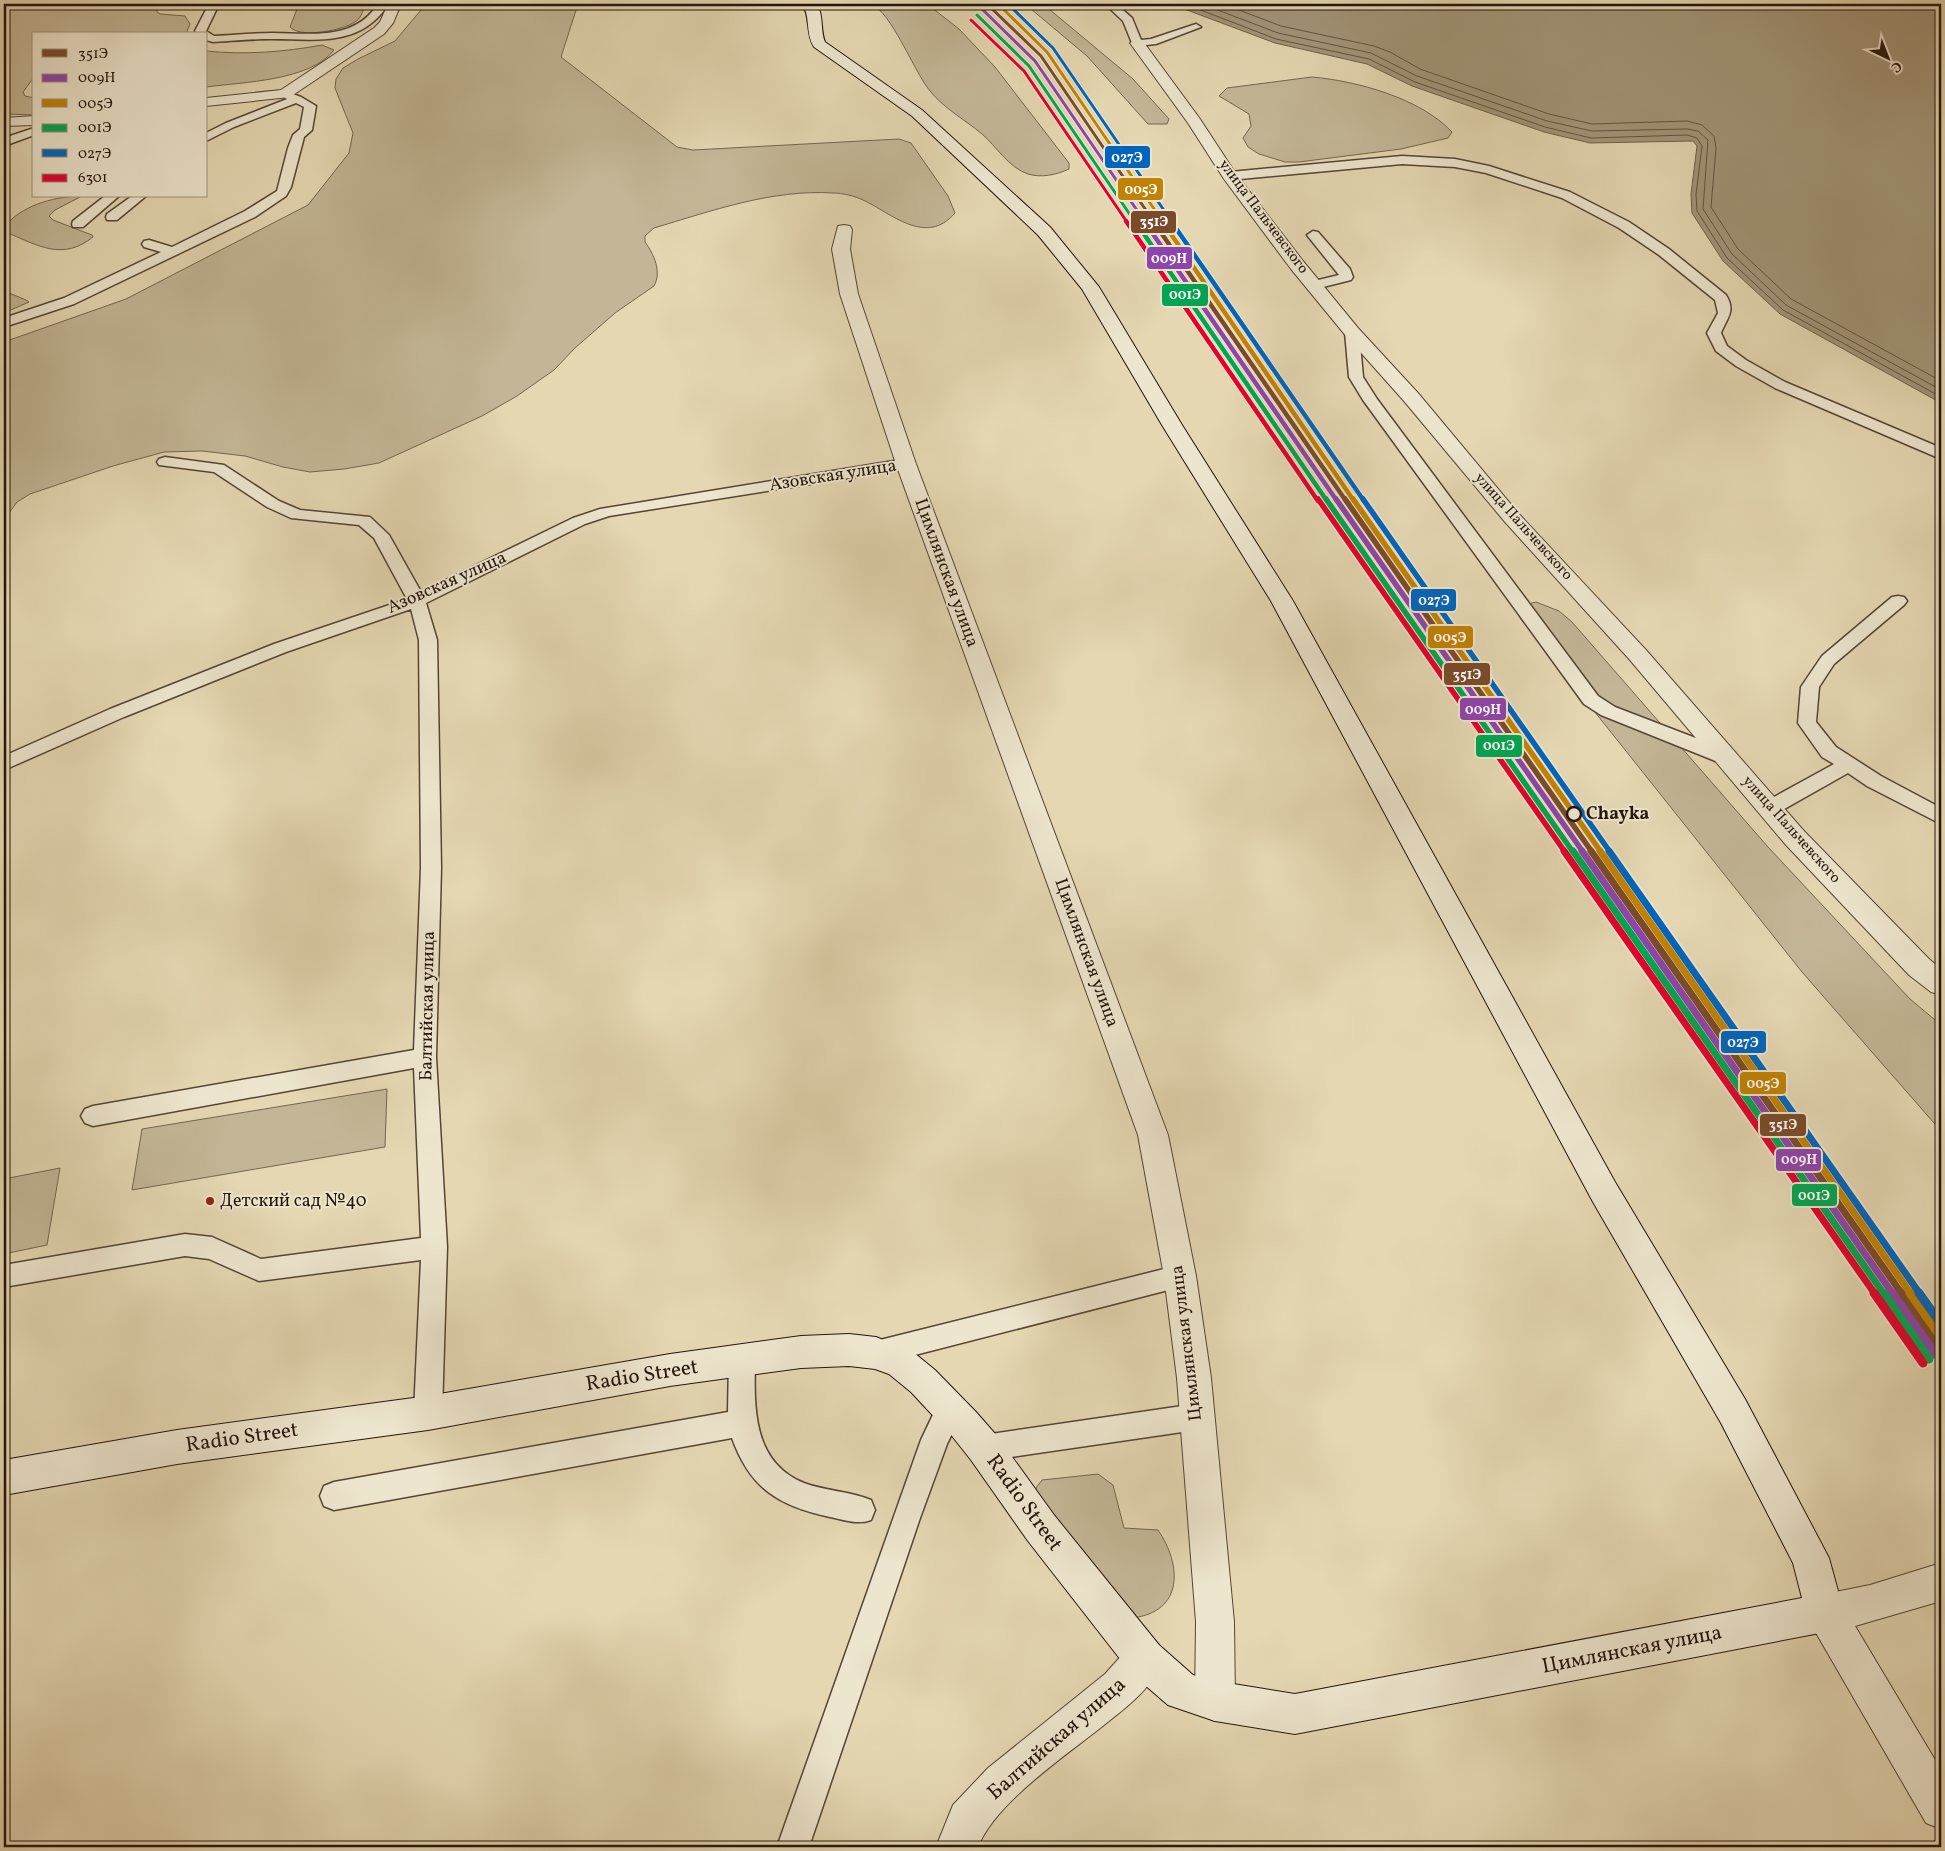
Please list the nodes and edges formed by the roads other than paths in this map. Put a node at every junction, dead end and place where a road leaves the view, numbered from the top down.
1 (214, 4) edge
2 (361, 4) edge
3 (809, 4) edge
4 (1110, 4) edge
5 (390, 5) edge
6 (1196, 26) dead end
7 (201, 32) edge
8 (208, 37) edge
9 (1137, 43) junction
10 (291, 96) junction
11 (208, 102) edge
12 (32, 120) edge
13 (4, 122) edge
14 (32, 132) edge
15 (208, 137) edge
16 (4, 142) edge
17 (1230, 176) junction
18 (110, 198) edge
19 (138, 198) edge
20 (78, 224) dead end
21 (108, 225) dead end
22 (844, 230) dead end
23 (1312, 235) dead end
24 (149, 244) dead end
25 (173, 252) junction
26 (1315, 285) junction
27 (4, 323) edge
28 (1352, 332) junction
29 (1941, 454) edge
30 (165, 462) dead end
31 (906, 464) junction
32 (417, 601) junction
33 (1898, 601) dead end
34 (1725, 757) junction
35 (4, 764) edge
36 (1849, 764) junction
37 (1770, 808) junction
38 (1941, 816) edge
39 (1941, 984) edge
40 (425, 1056) junction
41 (93, 1116) dead end
42 (434, 1246) junction
43 (4, 1276) edge
44 (1180, 1276) junction
45 (876, 1353) junction
46 (742, 1360) junction
47 (950, 1409) junction
48 (428, 1412) junction
49 (1196, 1417) junction
50 (741, 1423) junction
51 (984, 1448) junction
52 (4, 1478) edge
53 (334, 1496) dead end
54 (861, 1510) dead end
55 (1941, 1582) edge
56 (1825, 1613) junction
57 (1145, 1658) junction
58 (1215, 1701) junction
59 (1941, 1808) edge
60 (793, 1847) edge
61 (957, 1847) edge

1 - 7 lane
2 - 5 lane
3 - 56 street
4 - 9 lane
5 - 8 lane
5 - 10 street
6 - 9 lane
9 - 17 street, улица Пальчевского
10 - 11 street
10 - 15 lane
10 - 25 lane
12 - 13 street
14 - 16 lane
17 - 26 street, улица Пальчевского
17 - 29 lane
18 - 20 lane
19 - 21 lane
22 - 31 street, Цимлянская улица
23 - 26 lane
24 - 25 lane
25 - 27 lane
26 - 28 street, улица Пальчевского
28 - 34 street, улица Пальчевского
28 - 34 lane
30 - 32 lane, Балтийская улица
31 - 32 lane, Азовская улица
31 - 44 street, Цимлянская улица
32 - 35 lane, Азовская улица
32 - 40 lane, Балтийская улица
33 - 36 lane
34 - 37 street, улица Пальчевского
36 - 37 lane
36 - 38 lane
37 - 39 street, улица Пальчевского
40 - 41 lane
40 - 42 lane, Балтийская улица
42 - 43 lane
42 - 48 lane, Балтийская улица
44 - 45 lane
44 - 49 street, Цимлянская улица
45 - 46 street, Radio Street
45 - 47 street, Radio Street
46 - 48 street, Radio Street
46 - 50 lane
47 - 51 street, Radio Street
47 - 60 lane
48 - 52 street, Radio Street
49 - 51 lane
49 - 58 street, Цимлянская улица
50 - 53 lane
50 - 54 lane
51 - 57 street, Radio Street
55 - 56 street, Цимлянская улица
56 - 58 street, Цимлянская улица
56 - 59 street
57 - 58 street, Цимлянская улица
57 - 61 street, Балтийская улица

